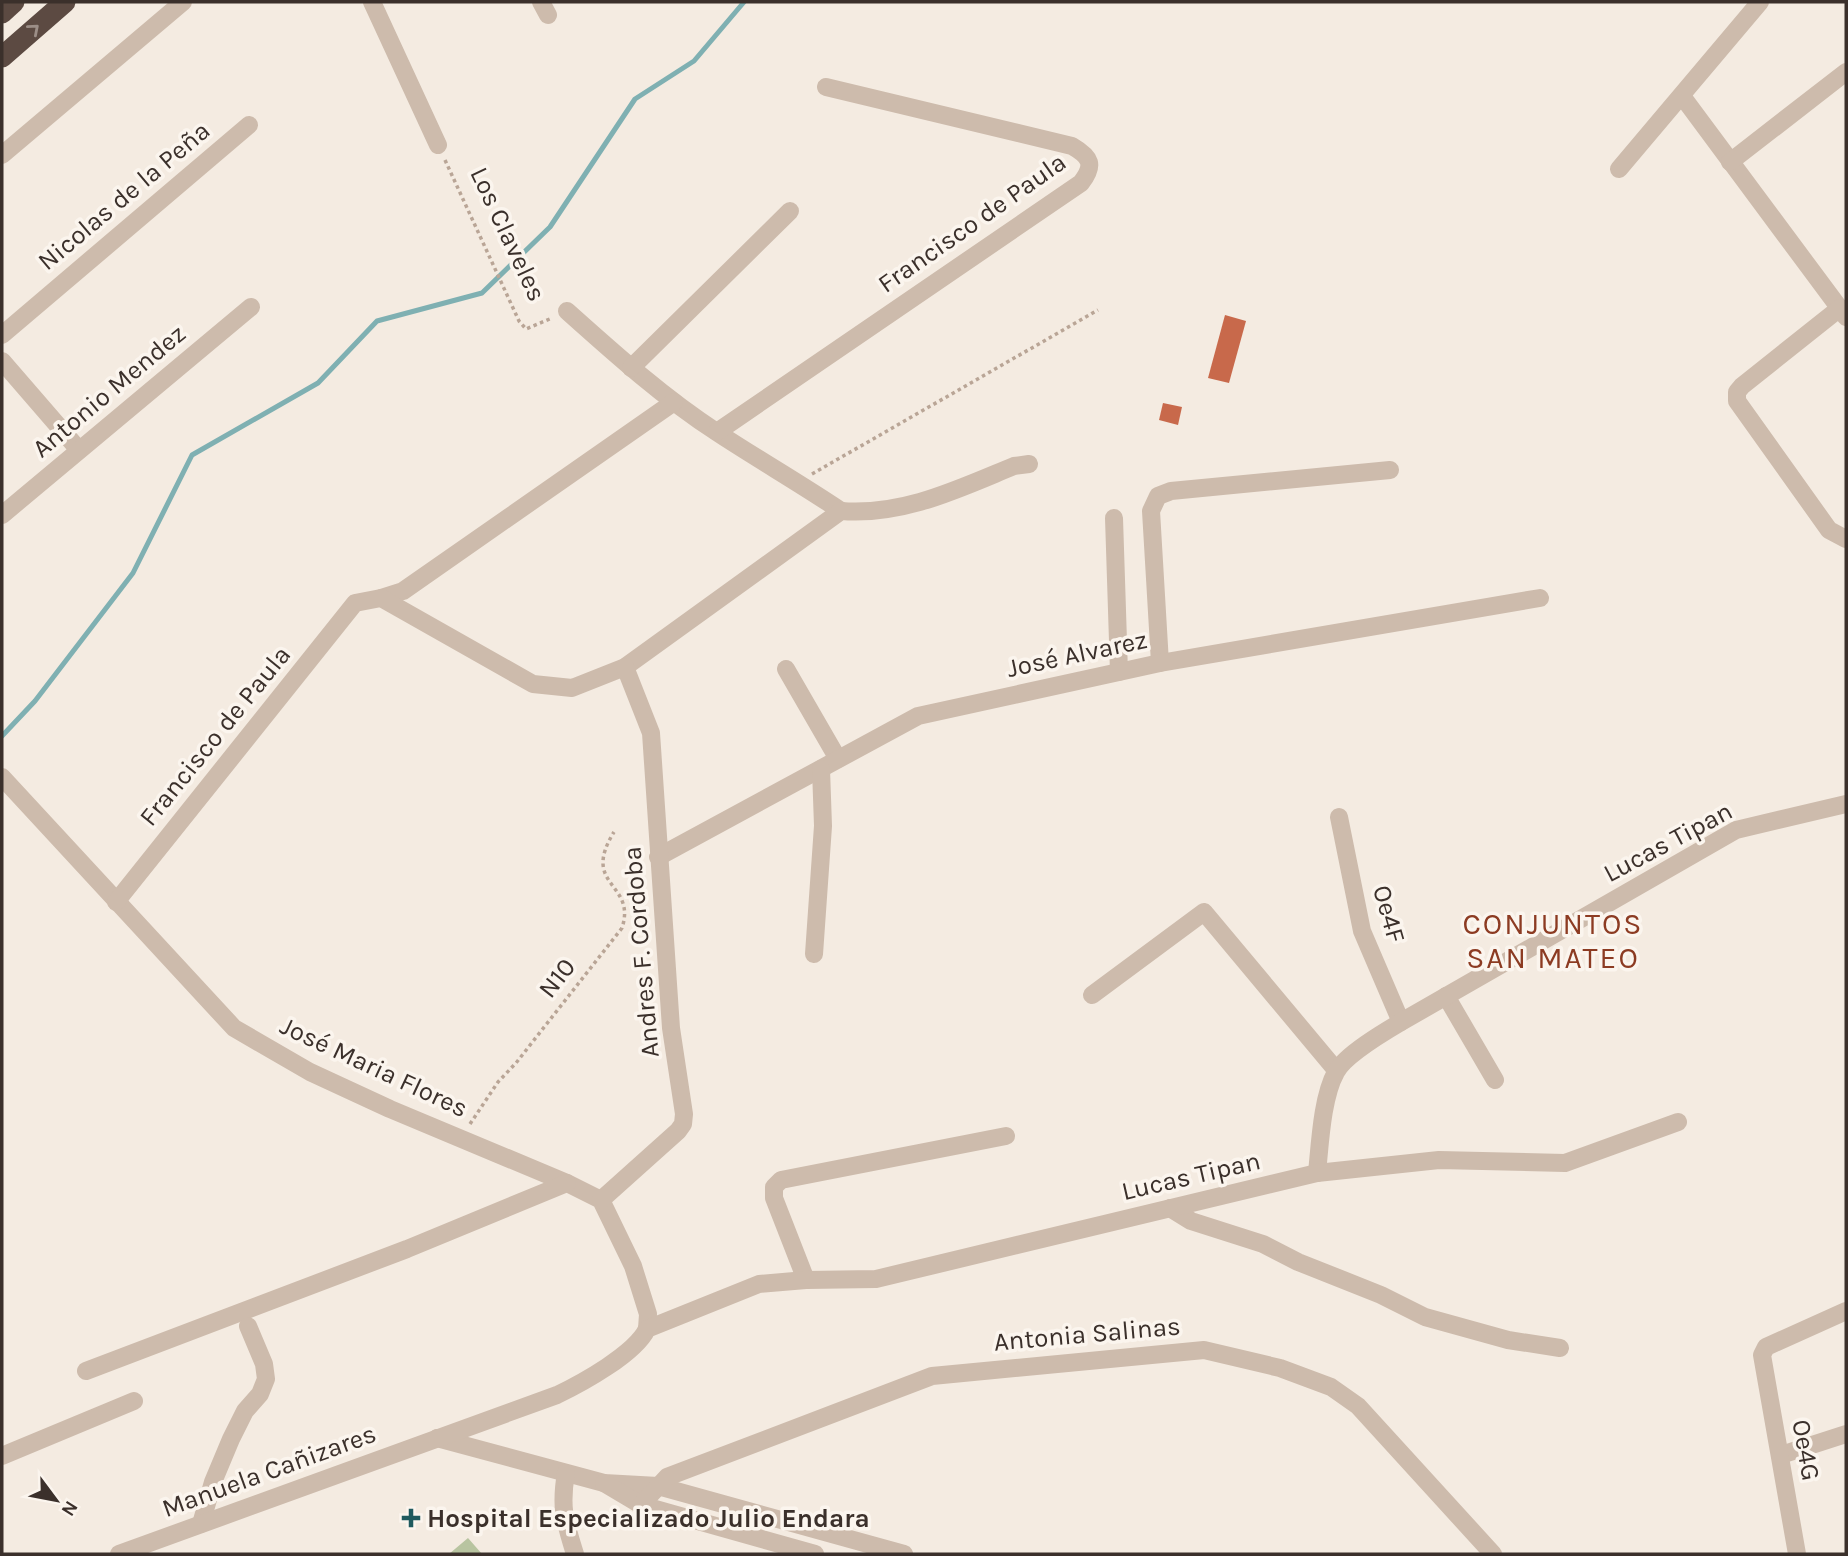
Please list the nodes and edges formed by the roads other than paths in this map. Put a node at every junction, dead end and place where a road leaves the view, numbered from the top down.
1 (14, 2) edge
2 (65, 2) edge
3 (183, 2) edge
4 (372, 2) edge
5 (1760, 2) edge
6 (2, 13) edge
7 (2, 57) edge
8 (1846, 72) edge
9 (826, 87) dead end
10 (1682, 96) junction
11 (249, 125) dead end
12 (438, 145) road end
13 (2, 155) edge
14 (1730, 162) junction
15 (1619, 169) dead end
16 (790, 211) dead end
17 (251, 307) dead end
18 (567, 311) road end
19 (1843, 313) edge
20 (2, 335) edge
21 (2, 361) edge
22 (631, 368) junction
23 (674, 402) junction
24 (717, 432) junction
25 (79, 450) junction
26 (1029, 464) dead end
27 (1390, 470) dead end
28 (841, 511) junction
29 (2, 515) edge
30 (1114, 518) dead end
31 (1846, 539) edge
32 (381, 598) junction
33 (1540, 598) dead end
34 (1160, 663) junction
35 (625, 667) junction
36 (786, 669) dead end
37 (1119, 672) junction
38 (838, 760) junction
39 (821, 769) junction
40 (2, 778) edge
41 (1846, 806) edge
42 (1339, 817) dead end
43 (658, 857) junction
44 (116, 902) junction
45 (814, 954) dead end
46 (1092, 995) dead end
47 (1446, 996) junction
48 (1401, 1022) junction
49 (1336, 1070) junction
50 (1495, 1080) dead end
51 (1678, 1122) dead end
52 (1006, 1136) dead end
53 (1317, 1173) junction
54 (567, 1183) junction
55 (601, 1200) junction
56 (1170, 1208) junction
57 (806, 1280) junction
58 (1846, 1311) edge
59 (248, 1326) dead end
60 (648, 1329) junction
61 (1560, 1348) dead end
62 (86, 1371) dead end
63 (134, 1401) dead end
64 (1846, 1434) edge
65 (437, 1438) junction
66 (1781, 1455) junction
67 (2, 1456) edge
68 (566, 1473) junction
69 (604, 1483) junction
70 (658, 1486) junction
71 (641, 1505) junction
72 (201, 1524) junction
73 (119, 1554) edge
74 (575, 1554) edge
75 (815, 1554) edge
76 (904, 1554) edge
77 (1493, 1554) edge
78 (1797, 1554) edge

1 - 6 highway
7 -> 2 highway
3 - 13 street
4 - 12 street
5 - 10 street
8 - 14 street
9 - 24 street, Francisco de Paula
10 - 14 street
10 - 15 street
11 - 20 street, Nicolas de la Peña
14 - 19 street
16 - 22 street
17 - 25 street, Antonio Mendez
18 - 22 street, Los Claveles
19 - 31 street
21 - 25 street
22 - 23 street, Los Claveles
23 - 24 street, Los Claveles
23 - 32 street
24 - 28 street, Los Claveles
25 - 29 street, Antonio Mendez
26 - 28 street
27 - 34 street
28 - 35 street
30 - 37 street
32 - 35 street
32 - 44 street, Francisco de Paula
33 - 34 street, José Alvarez
34 - 37 street, José Alvarez
35 - 43 street, Andres F. Cordoba
36 - 38 street
37 - 38 street, José Alvarez
38 - 39 street, José Alvarez
39 - 43 street, José Alvarez
39 - 45 street
40 - 44 street, José Maria Flores
41 - 47 street, Lucas Tipan
42 - 48 street, Oe4F
43 - 55 street, Andres F. Cordoba
44 - 54 street, José Maria Flores
46 - 49 street
47 - 48 street, Lucas Tipan
47 - 50 street
48 - 49 street, Lucas Tipan
49 - 53 street
51 - 53 street, Lucas Tipan
52 - 57 street
53 - 56 street, Lucas Tipan
54 - 55 street, José Maria Flores
54 - 62 street
55 - 60 street
56 - 57 street, Lucas Tipan
56 - 61 street
57 - 60 street, Lucas Tipan
58 - 66 street, Oe4G
59 - 72 street
60 - 65 street, Lucas Tipan
63 - 67 street
64 - 66 street
65 - 68 street
65 - 72 street, Manuela Cañizares
66 - 78 street, Oe4G
68 - 69 street
68 - 74 street
69 - 70 street
69 - 71 street
70 - 71 street, Antonia Salinas
70 - 76 street
70 - 77 street, Antonia Salinas
71 - 75 street
72 - 73 street, Manuela Cañizares

